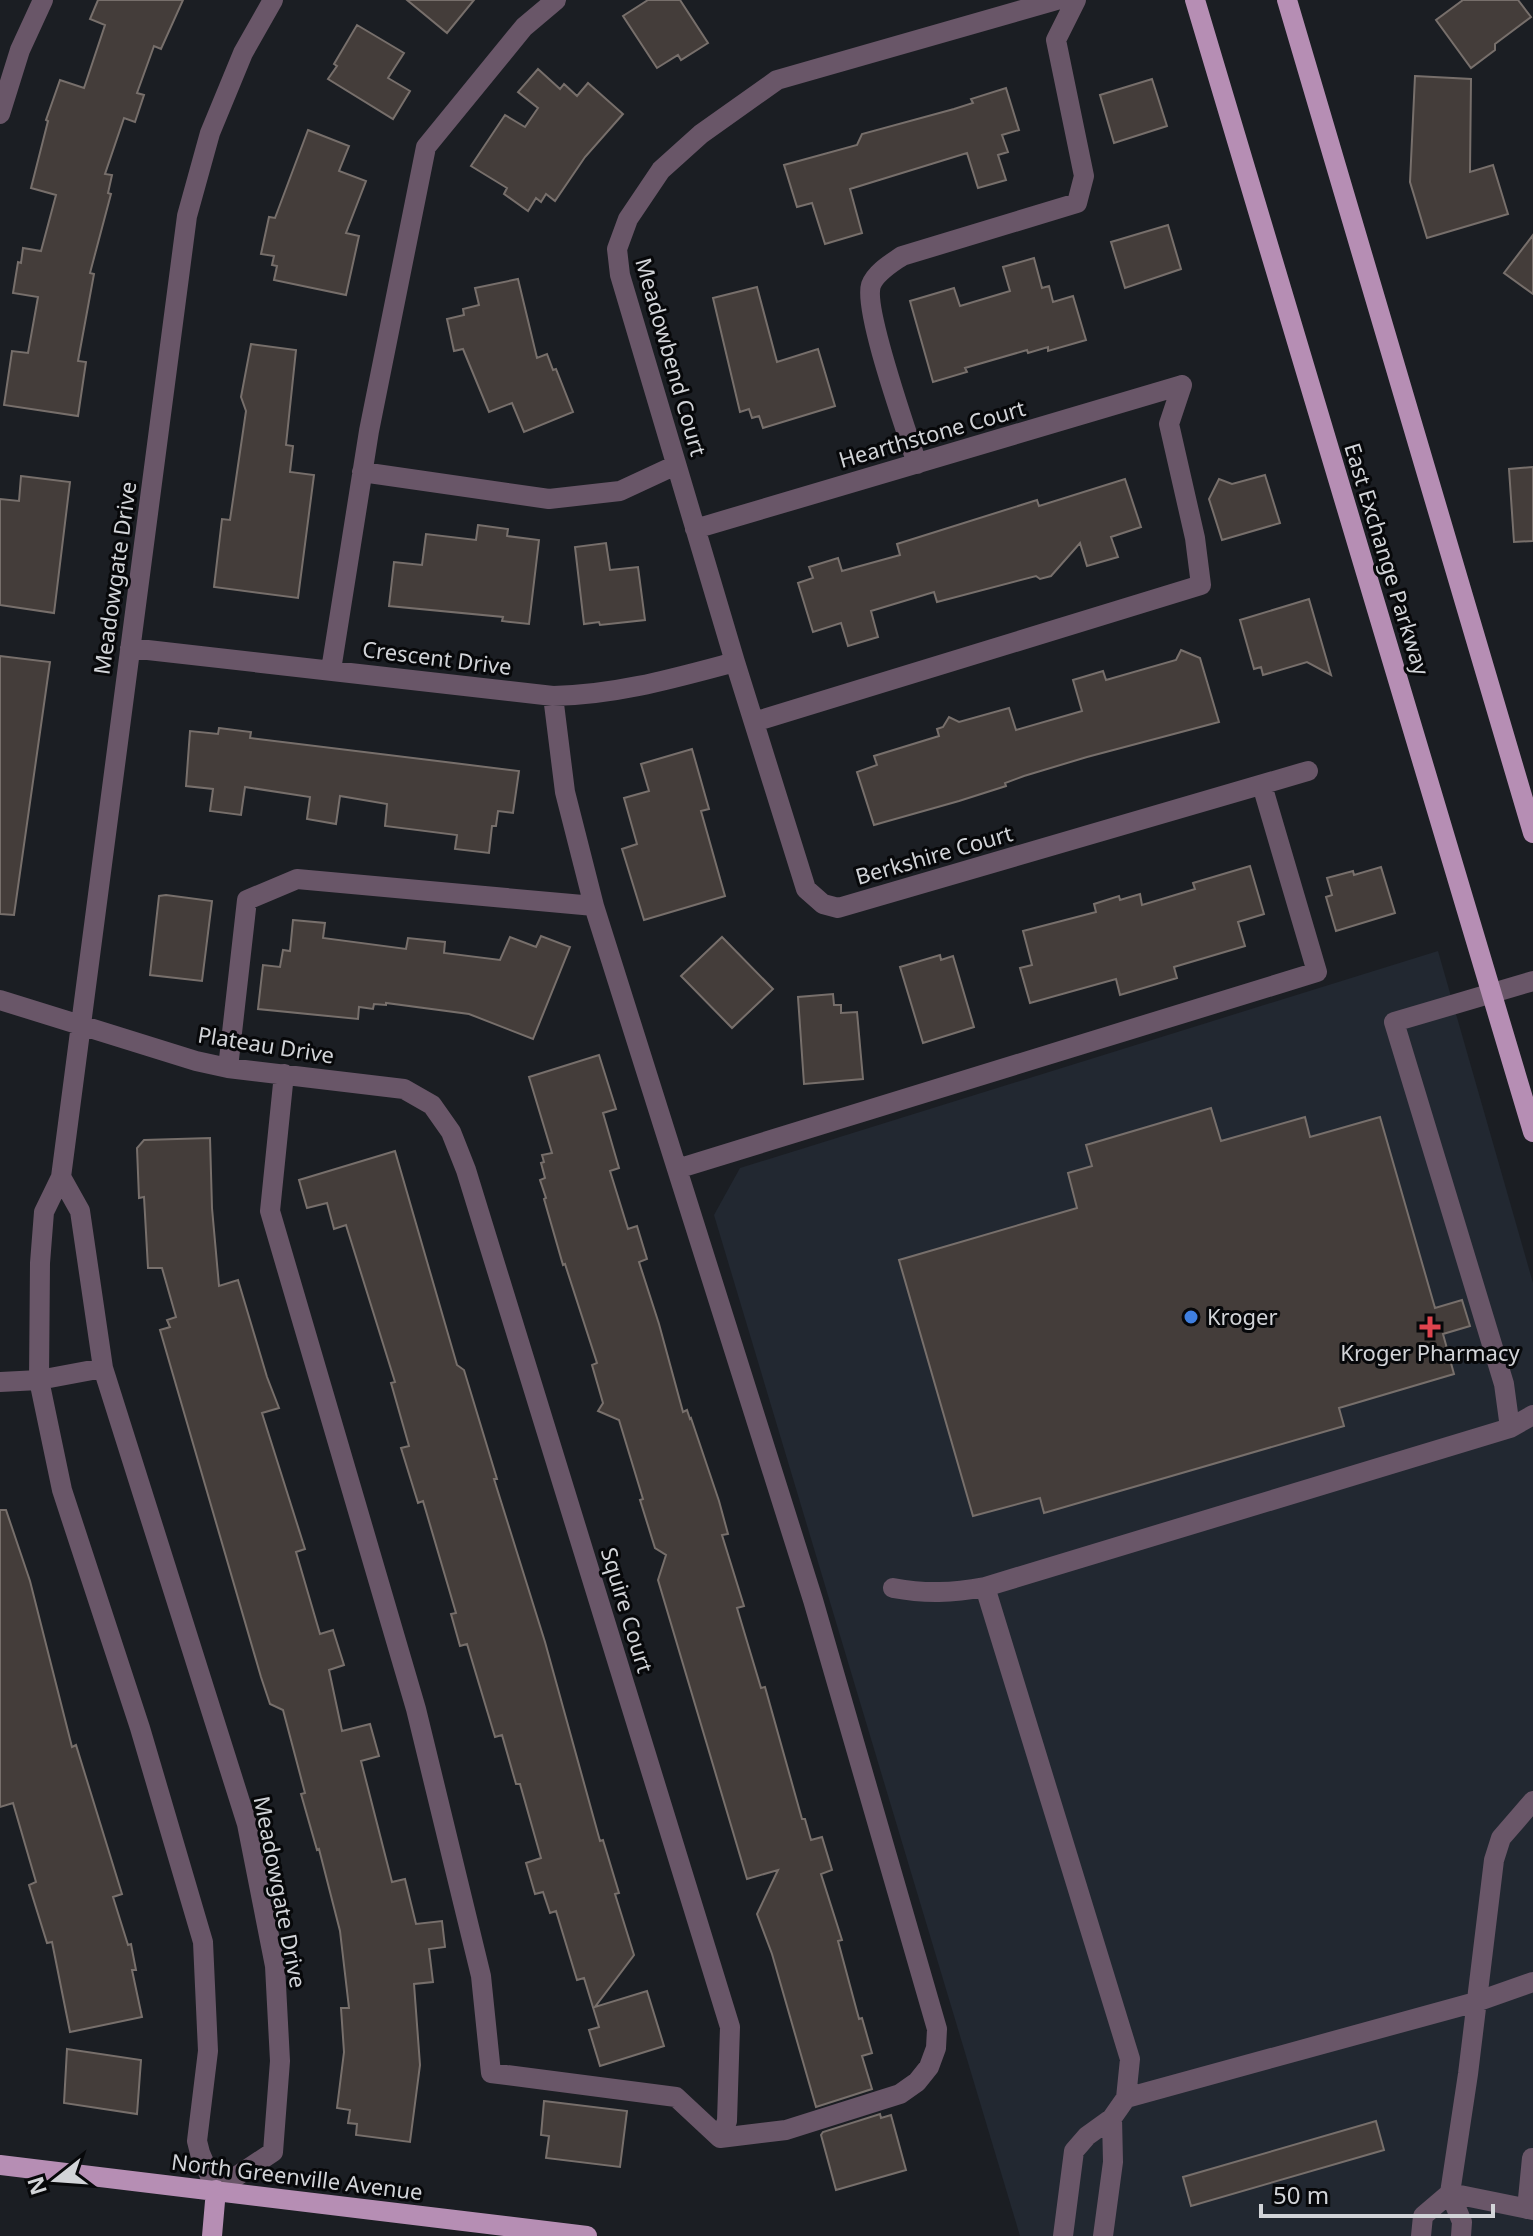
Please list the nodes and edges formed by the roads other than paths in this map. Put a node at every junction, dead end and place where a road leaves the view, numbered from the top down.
1 (43, 0) edge
2 (273, 0) edge
3 (556, 0) edge
4 (1057, 0) edge
5 (1076, 0) edge
6 (1195, 0) edge
7 (1287, 0) edge
8 (0, 114) edge
9 (917, 464) junction
10 (676, 465) junction
11 (362, 472) junction
12 (695, 529) junction
13 (130, 648) junction
14 (735, 662) junction
15 (331, 670) junction
16 (553, 696) junction
17 (754, 722) junction
18 (1308, 771) dead end
19 (1262, 785) junction
20 (1533, 833) edge
21 (594, 906) junction
22 (1533, 981) edge
23 (1493, 993) junction
24 (0, 1000) edge
25 (80, 1024) junction
26 (228, 1068) junction
27 (284, 1074) junction
28 (432, 1105) joint
29 (1533, 1132) edge
30 (677, 1169) junction
31 (61, 1177) junction
32 (103, 1368) junction
33 (39, 1380) junction
34 (0, 1382) edge
35 (1533, 1415) edge
36 (1510, 1428) junction
37 (1533, 1428) edge
38 (985, 1587) junction
39 (893, 1588) dead end
40 (1533, 1801) edge
41 (1533, 1982) edge
42 (1476, 2002) junction
43 (1126, 2098) junction
44 (1112, 2118) junction
45 (720, 2138) junction
46 (1532, 2158) edge
47 (0, 2165) edge
48 (216, 2190) junction
49 (1450, 2193) junction
50 (1530, 2210) edge
51 (212, 2236) edge
52 (587, 2236) edge
53 (1063, 2236) edge
54 (1103, 2236) edge
55 (1421, 2236) edge
56 (1461, 2236) edge

1 - 8 street
2 - 13 street, Meadowgate Drive
3 - 11 street
4 - 10 street, Meadowbend Court
5 - 9 street
6 - 23 main road, East Exchange Parkway
7 - 20 main road
9 - 12 street, Hearthstone Court
9 - 17 street, Hearthstone Court
10 - 11 street
10 - 12 street, Meadowbend Court
11 - 15 street
12 - 14 street, Meadowbend Court
13 - 15 street, Crescent Drive
13 - 25 street, Meadowgate Drive
14 - 16 street, Crescent Drive
14 - 17 street, Berkshire Court
15 - 16 street, Crescent Drive
16 - 21 street
17 - 19 street, Berkshire Court
18 - 19 street, Berkshire Court
19 - 30 street
21 - 26 street
21 - 30 street
22 - 23 street
23 - 29 main road, East Exchange Parkway
23 - 36 street
24 - 25 street, Plateau Drive
25 - 26 street, Plateau Drive
25 - 31 street, Meadowgate Drive
26 - 27 street, Plateau Drive
27 - 28 street, Plateau Drive
27 - 45 street
28 - 45 street, Squire Court
30 - 45 street
31 - 32 street, Meadowgate Drive
31 - 33 street, Meadowgate Drive
32 - 33 street
32 - 48 street, Meadowgate Drive
33 - 34 street
33 - 48 street, Meadowgate Drive
35 - 36 street
36 - 37 street
36 - 38 street
38 - 39 street
38 - 43 street
40 - 42 street
41 - 42 street
42 - 43 street
42 - 49 street
43 - 44 street
44 - 53 street
44 - 54 street
46 - 50 street
47 - 48 main road, North Greenville Avenue
48 - 51 main road
48 - 52 main road, North Greenville Avenue
49 - 50 street
49 - 55 street
49 - 56 street

